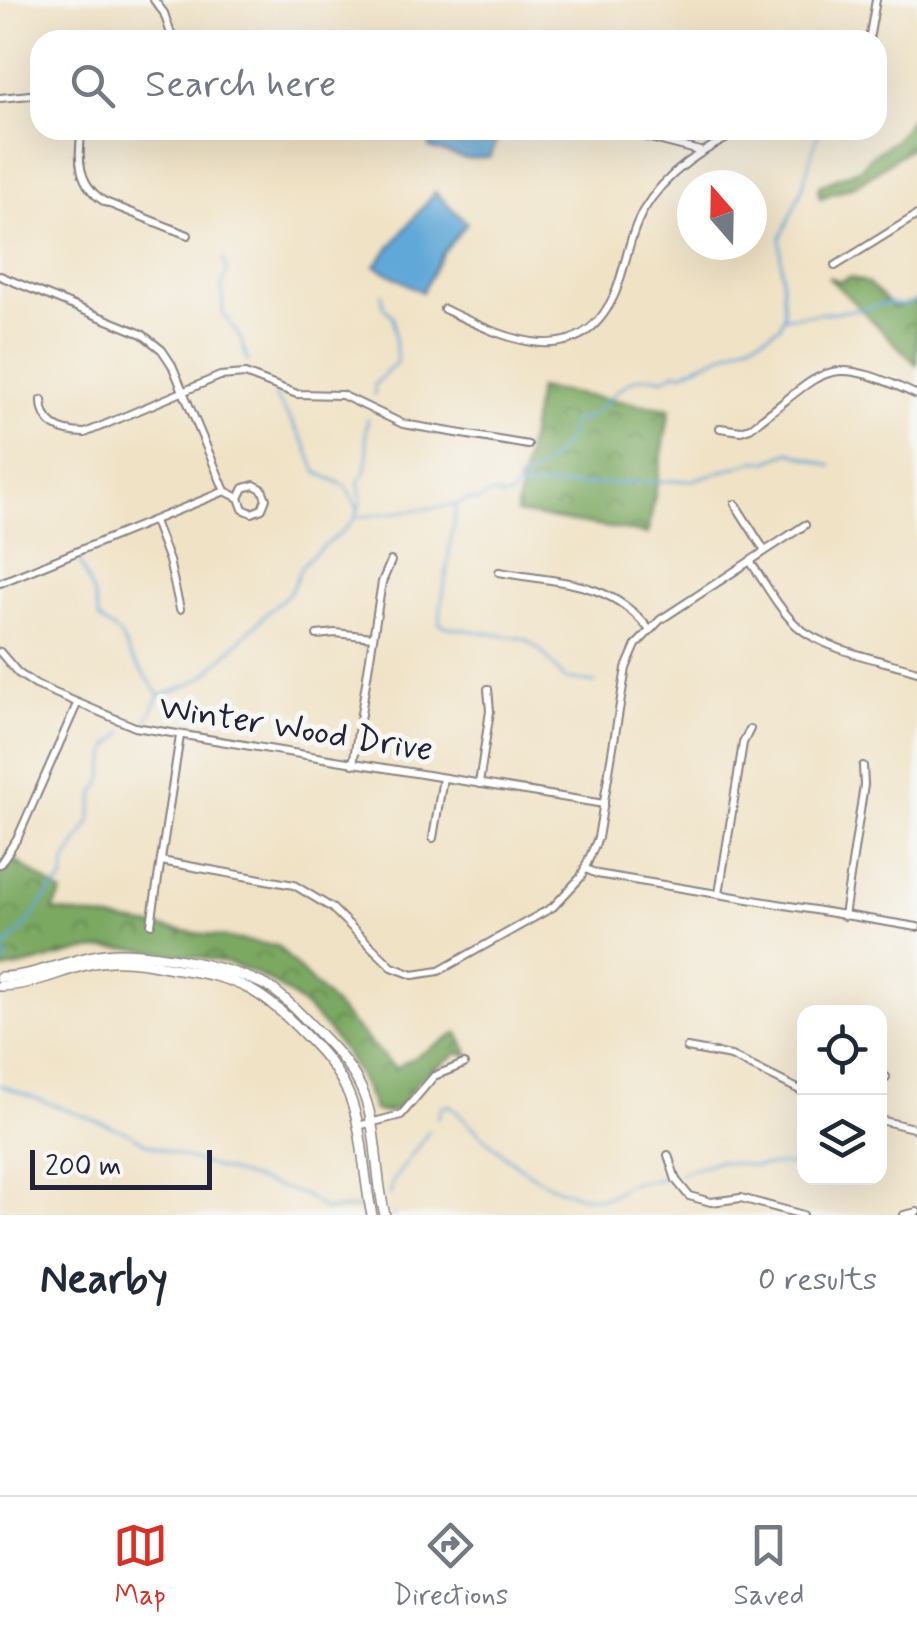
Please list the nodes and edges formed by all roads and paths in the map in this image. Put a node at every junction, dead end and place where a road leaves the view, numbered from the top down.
1 (154, 0) edge
2 (876, 0) edge
3 (170, 30) edge
4 (871, 30) edge
5 (30, 95) edge
6 (0, 98) edge
7 (81, 140) edge
8 (656, 140) edge
9 (724, 140) edge
10 (701, 152) junction
11 (917, 216) edge
12 (188, 234) dead end
13 (835, 266) dead end
14 (0, 276) edge
15 (444, 308) dead end
16 (184, 392) junction
17 (917, 395) edge
18 (42, 400) dead end
19 (720, 428) dead end
20 (528, 445) dead end
21 (226, 491) junction
22 (238, 498) junction
23 (735, 504) dead end
24 (154, 521) junction
25 (805, 525) dead end
26 (766, 551) junction
27 (391, 561) dead end
28 (750, 561) junction
29 (500, 572) dead end
30 (0, 583) edge
31 (180, 609) dead end
32 (648, 628) junction
33 (317, 635) dead end
34 (373, 637) junction
35 (0, 652) edge
36 (917, 671) edge
37 (488, 688) dead end
38 (77, 704) junction
39 (750, 730) dead end
40 (180, 736) junction
41 (353, 764) junction
42 (862, 766) dead end
43 (443, 778) junction
44 (479, 784) junction
45 (604, 804) junction
46 (434, 838) dead end
47 (1, 859) edge
48 (160, 861) junction
49 (586, 869) junction
50 (719, 894) junction
51 (844, 916) junction
52 (151, 924) dead end
53 (917, 927) edge
54 (0, 976) edge
55 (0, 986) edge
56 (686, 1048) dead end
57 (464, 1064) dead end
58 (797, 1088) edge
59 (887, 1122) edge
60 (371, 1124) junction
61 (358, 1126) junction
62 (917, 1129) edge
63 (668, 1155) dead end
64 (917, 1212) edge
65 (372, 1215) edge
66 (385, 1215) edge
67 (803, 1215) edge
68 (904, 1215) edge

1 - 3 street
2 - 4 street
5 - 6 street
7 - 12 street
8 - 10 street
9 - 10 street
10 - 15 street
11 - 13 street
14 - 16 street
16 - 18 street
16 - 20 street
16 - 21 street
17 - 19 street
21 - 22 street
21 - 24 street
22 - 22 street
23 - 26 street
24 - 30 street
24 - 31 street
25 - 26 street
26 - 28 street
27 - 34 street
28 - 32 street
28 - 36 street
29 - 32 street
32 - 45 street
33 - 34 street
34 - 41 street
35 - 38 street, Winter Wood Drive
37 - 44 street
38 - 40 street, Winter Wood Drive
38 - 47 street
39 - 50 street
40 - 41 street, Winter Wood Drive
40 - 48 street
41 - 43 street, Winter Wood Drive
42 - 51 street
43 - 44 street, Winter Wood Drive
43 - 46 street
44 - 45 street, Winter Wood Drive
45 - 49 street
48 - 49 street
48 - 52 street
49 - 50 street
50 - 51 street
51 - 53 street
54 - 60 street
55 - 61 street
56 - 58 street
57 - 60 street
59 - 62 street
60 - 61 street
60 - 66 street
61 - 65 street
63 - 67 street
64 - 68 street

